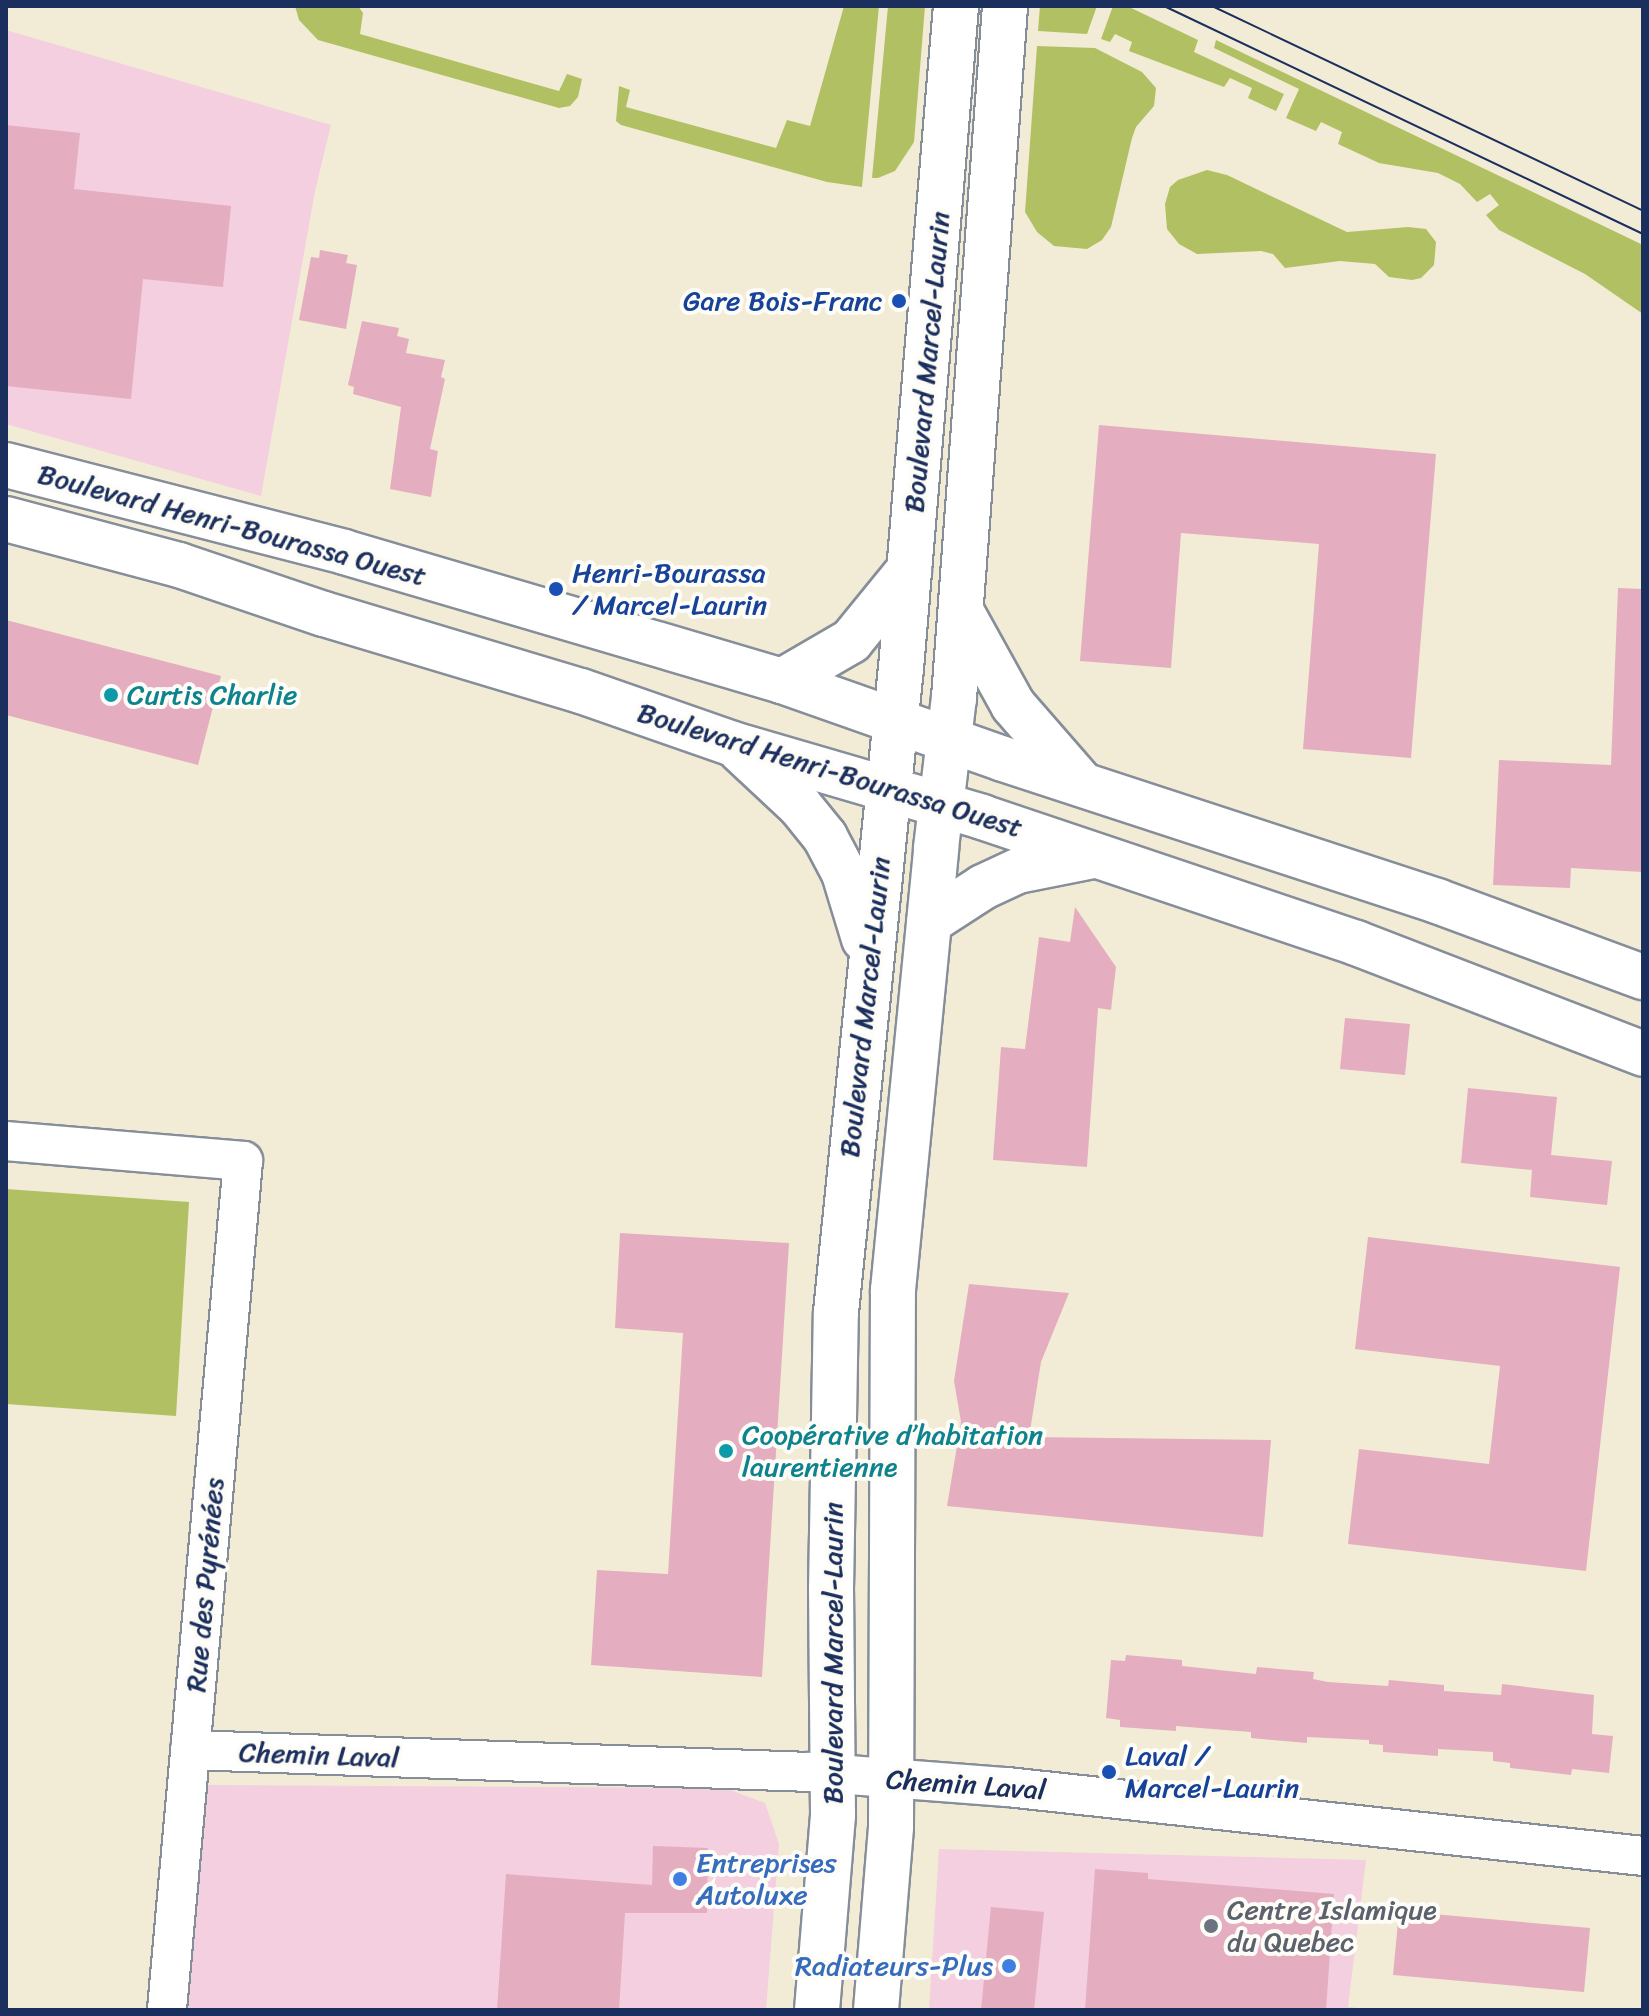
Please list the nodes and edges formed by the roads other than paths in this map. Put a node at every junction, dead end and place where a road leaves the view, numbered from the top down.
1 (956, 6) edge
2 (1005, 6) edge
3 (6, 465) edge
4 (6, 519) edge
5 (909, 570) junction
6 (961, 611) junction
7 (782, 681) junction
8 (894, 719) junction
9 (949, 740) junction
10 (733, 744) junction
11 (1082, 784) junction
12 (887, 789) junction
13 (942, 804) junction
14 (1097, 855) junction
15 (929, 922) junction
16 (869, 956) junction
17 (1643, 977) edge
18 (1643, 1054) edge
19 (6, 1141) edge
20 (190, 1750) junction
21 (833, 1775) junction
22 (890, 1780) junction
23 (1643, 1856) edge
24 (167, 2010) edge
25 (817, 2010) edge
26 (876, 2010) edge

1 - 5 main road, Boulevard Marcel-Laurin
2 - 6 main road, Boulevard Marcel-Laurin
3 - 7 main road, Boulevard Henri-Bourassa Ouest
4 - 10 main road, Boulevard Henri-Bourassa Ouest
5 - 7 main road
5 - 8 main road, Boulevard Marcel-Laurin
6 - 9 main road, Boulevard Marcel-Laurin
6 - 11 main road
7 - 8 main road, Boulevard Henri-Bourassa Ouest
8 - 9 main road, Boulevard Henri-Bourassa Ouest
8 - 12 main road, Boulevard Marcel-Laurin
9 - 11 main road, Boulevard Henri-Bourassa Ouest
9 - 13 main road, Boulevard Marcel-Laurin
10 - 12 main road, Boulevard Henri-Bourassa Ouest
10 - 16 main road
11 - 17 main road, Boulevard Henri-Bourassa Ouest
12 - 13 main road, Boulevard Henri-Bourassa Ouest
12 - 16 main road, Boulevard Marcel-Laurin
13 - 14 main road, Boulevard Henri-Bourassa Ouest
13 - 15 main road, Boulevard Marcel-Laurin
14 - 15 main road
14 - 18 main road, Boulevard Henri-Bourassa Ouest
15 - 22 main road, Boulevard Marcel-Laurin
16 - 21 main road, Boulevard Marcel-Laurin
19 - 20 street, Rue des Pyrénées
20 - 21 street, Chemin Laval
20 - 24 street, Rue des Pyrénées
21 - 22 street, Chemin Laval
21 - 25 main road, Boulevard Marcel-Laurin
22 - 23 street, Chemin Laval
22 - 26 main road, Boulevard Marcel-Laurin

